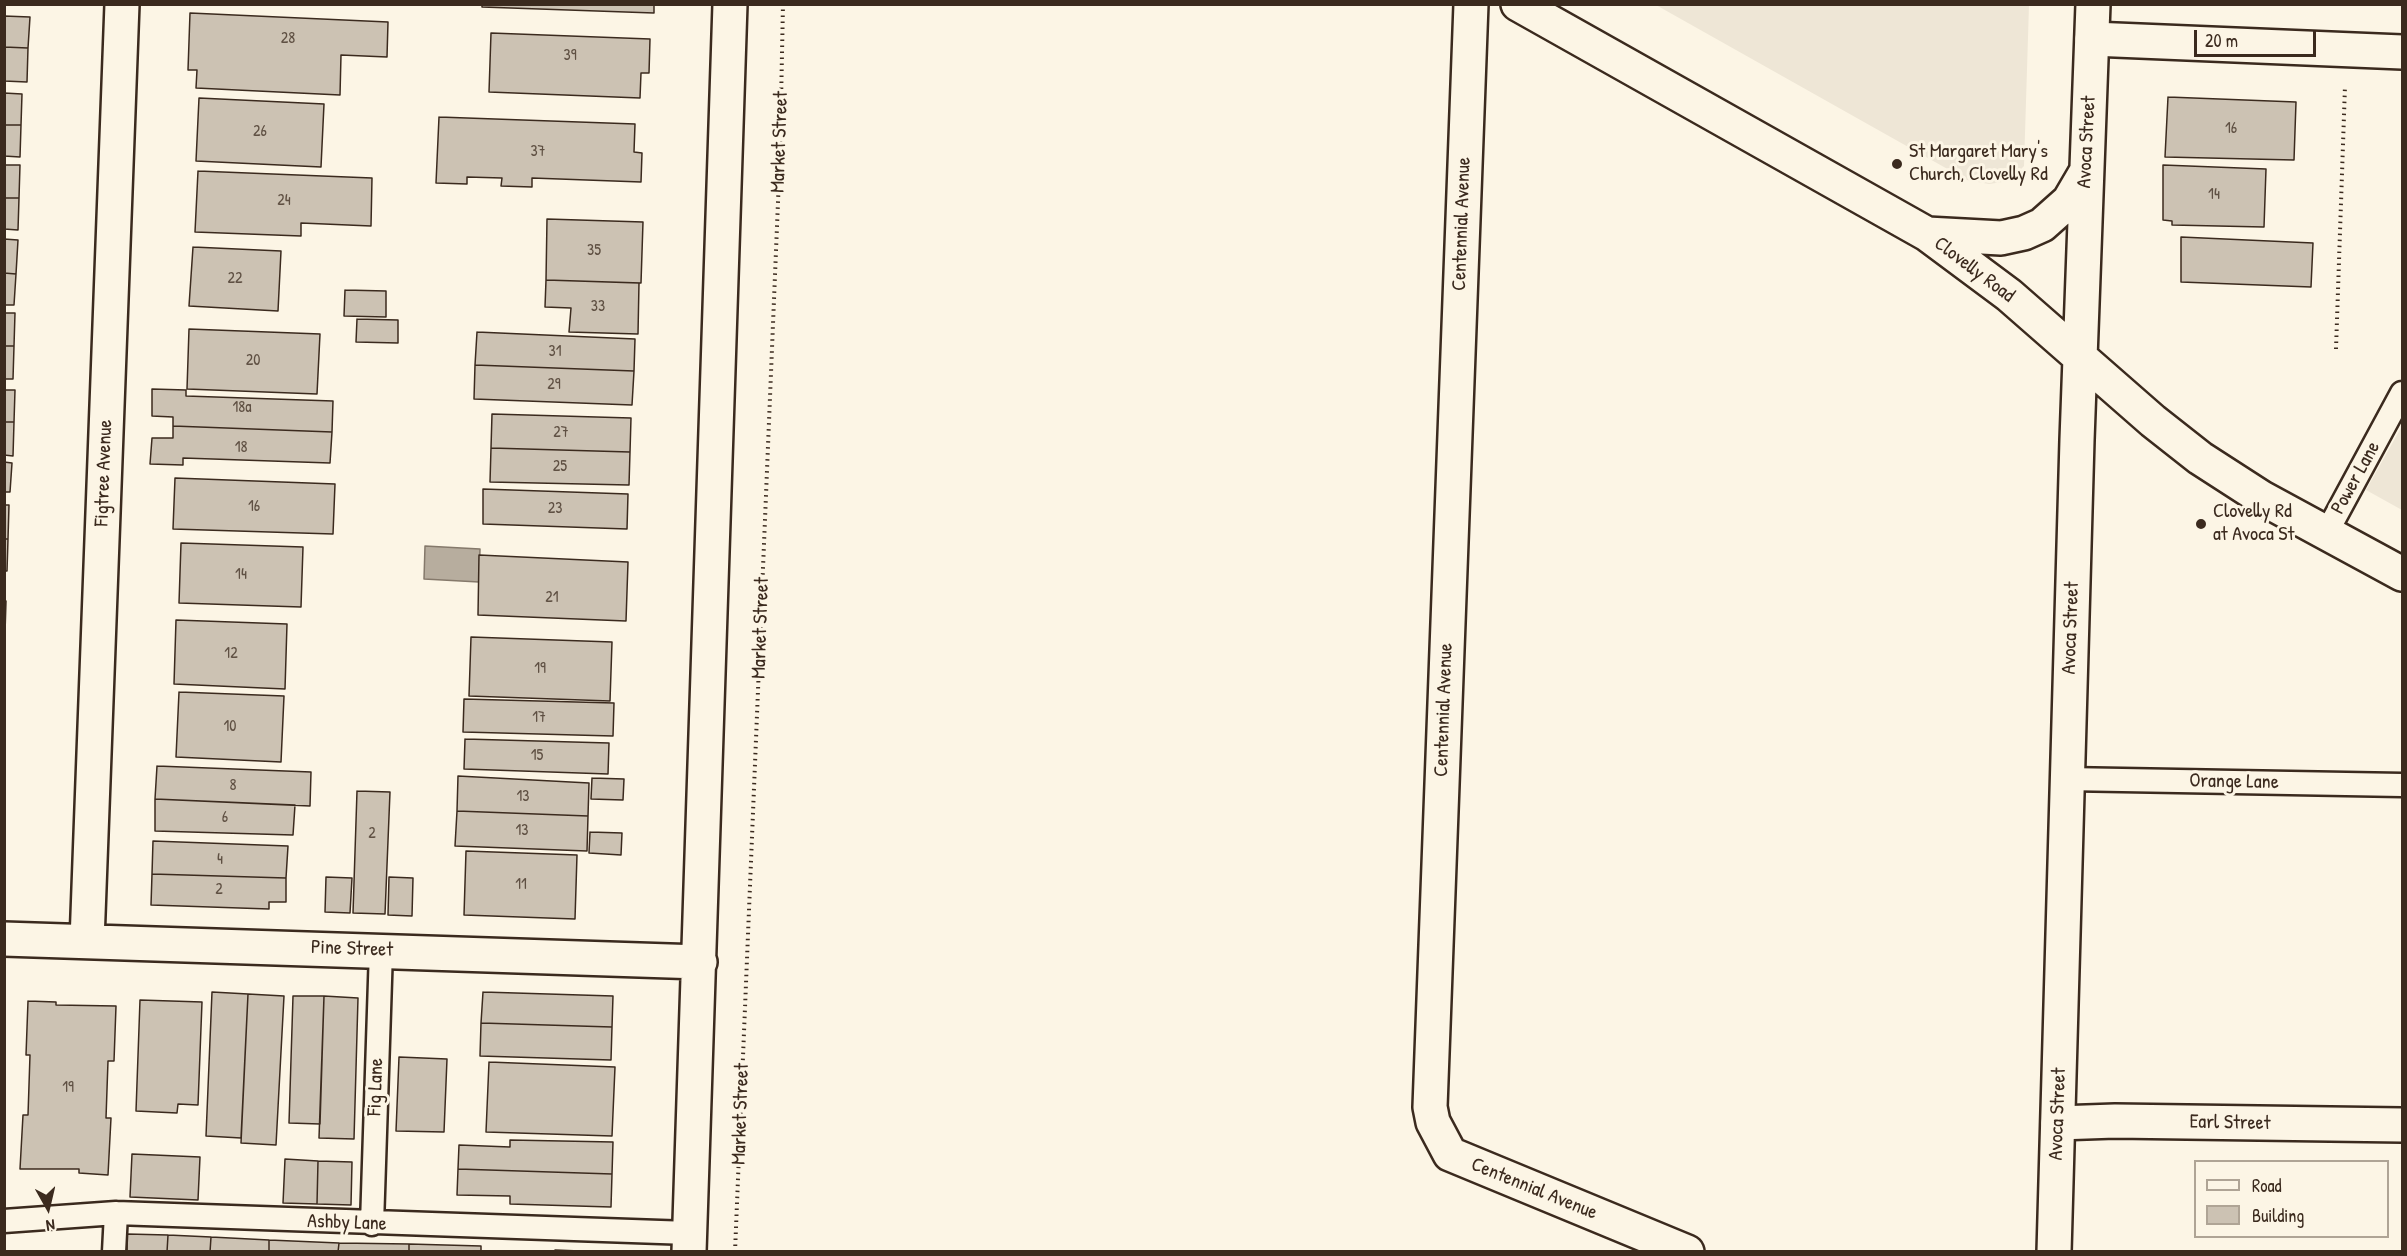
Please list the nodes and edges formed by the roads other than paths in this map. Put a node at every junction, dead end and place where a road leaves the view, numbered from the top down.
1 (122, 4) edge
2 (730, 4) edge
3 (1471, 4) edge
4 (1518, 4) edge
5 (2094, 4) edge
6 (2092, 39) junction
7 (2403, 52) edge
8 (2086, 172) junction
9 (1928, 234) junction
10 (2080, 357) junction
11 (2403, 393) edge
12 (2327, 532) junction
13 (2403, 574) edge
14 (2066, 779) junction
15 (2403, 785) edge
16 (4, 939) edge
17 (87, 941) junction
18 (381, 950) junction
19 (700, 962) junction
20 (2058, 1124) junction
21 (2403, 1125) edge
22 (116, 1213) junction
23 (4, 1221) edge
24 (372, 1224) junction
25 (689, 1242) edge
26 (114, 1251) edge
27 (1687, 1251) edge
28 (2054, 1251) edge

1 - 17 street, Figtree Avenue
2 - 19 street
3 - 27 street, Centennial Avenue
4 - 9 street, Clovelly Road
5 - 6 street, Avoca Street
6 - 7 street
6 - 8 street, Avoca Street
8 - 9 street
8 - 10 street, Avoca Street
9 - 10 street, Clovelly Road
10 - 12 street, Clovelly Road
10 - 14 street, Avoca Street
11 - 12 lane, Power Lane
12 - 13 street, Clovelly Road
14 - 15 lane, Orange Lane
14 - 20 street, Avoca Street
16 - 17 street, Pine Street
17 - 18 street, Pine Street
18 - 19 street, Pine Street
18 - 24 lane, Fig Lane
19 - 25 street
20 - 21 street, Earl Street
20 - 28 street, Avoca Street
22 - 23 lane, Ashby Lane
22 - 24 lane, Ashby Lane
22 - 26 lane
24 - 25 lane, Ashby Lane

